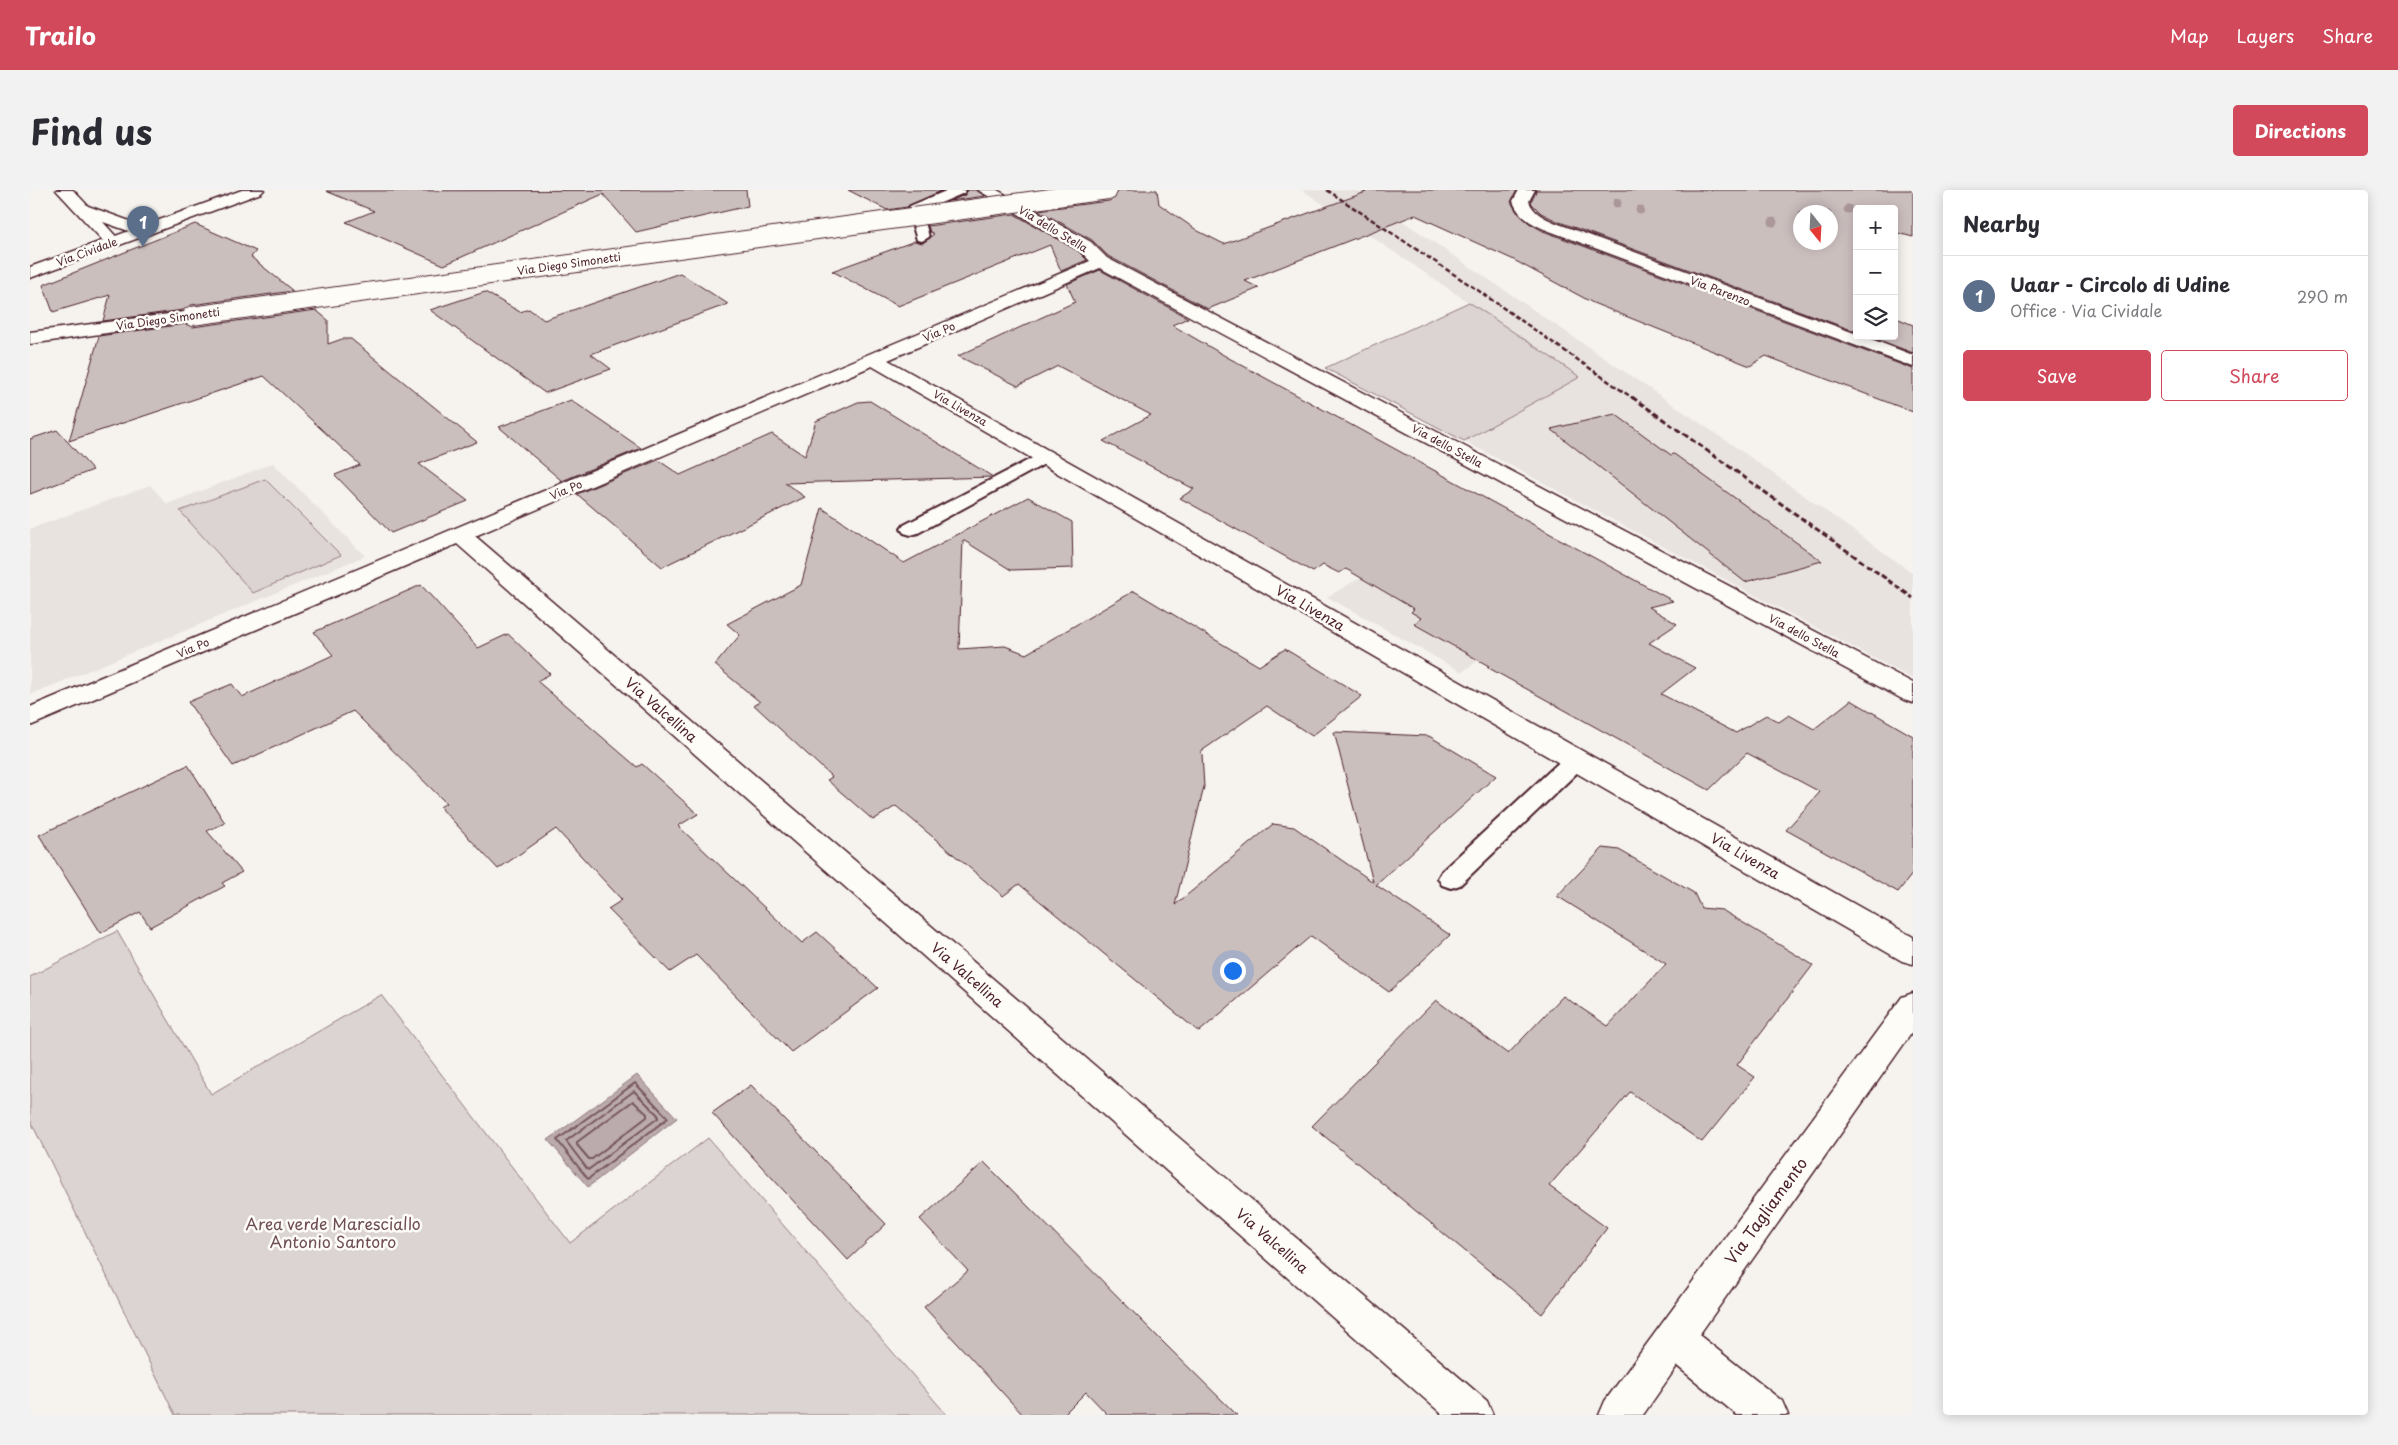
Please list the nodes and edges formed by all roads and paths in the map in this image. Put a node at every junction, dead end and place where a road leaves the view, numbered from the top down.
1 (64, 190) edge
2 (256, 190) edge
3 (959, 190) edge
4 (986, 190) edge
5 (1108, 190) edge
6 (1527, 190) edge
7 (84, 209) junction
8 (143, 232) junction
9 (922, 237) dead end
10 (114, 242) junction
11 (1101, 262) junction
12 (30, 273) edge
13 (30, 338) edge
14 (875, 360) junction
15 (1913, 361) edge
16 (1044, 456) junction
17 (910, 529) dead end
18 (460, 535) junction
19 (1913, 694) edge
20 (30, 717) edge
21 (1576, 760) junction
22 (1451, 878) dead end
23 (1913, 952) edge
24 (1913, 1006) edge
25 (1674, 1339) junction
26 (1473, 1415) edge
27 (1620, 1415) edge
28 (1768, 1415) edge

1 - 7 street
2 - 8 street, Via Cividale
3 - 9 lane
4 - 11 street, Via dello Stella
5 - 13 street, Via Diego Simonetti, bridge
6 - 15 street, Via Parenzo
7 - 8 street
7 - 10 street
8 - 10 street, Via Cividale
10 - 12 street, Via Cividale
11 - 14 street, Via Po
11 - 19 street, Via dello Stella
14 - 16 street, Via Livenza
14 - 18 street, Via Po
16 - 17 lane
16 - 21 street, Via Livenza
18 - 20 street, Via Po
18 - 26 street, Via Valcellina
21 - 22 lane
21 - 23 street, Via Livenza
24 - 25 street, Via Tagliamento
25 - 27 street, Via Tagliamento
25 - 28 street

